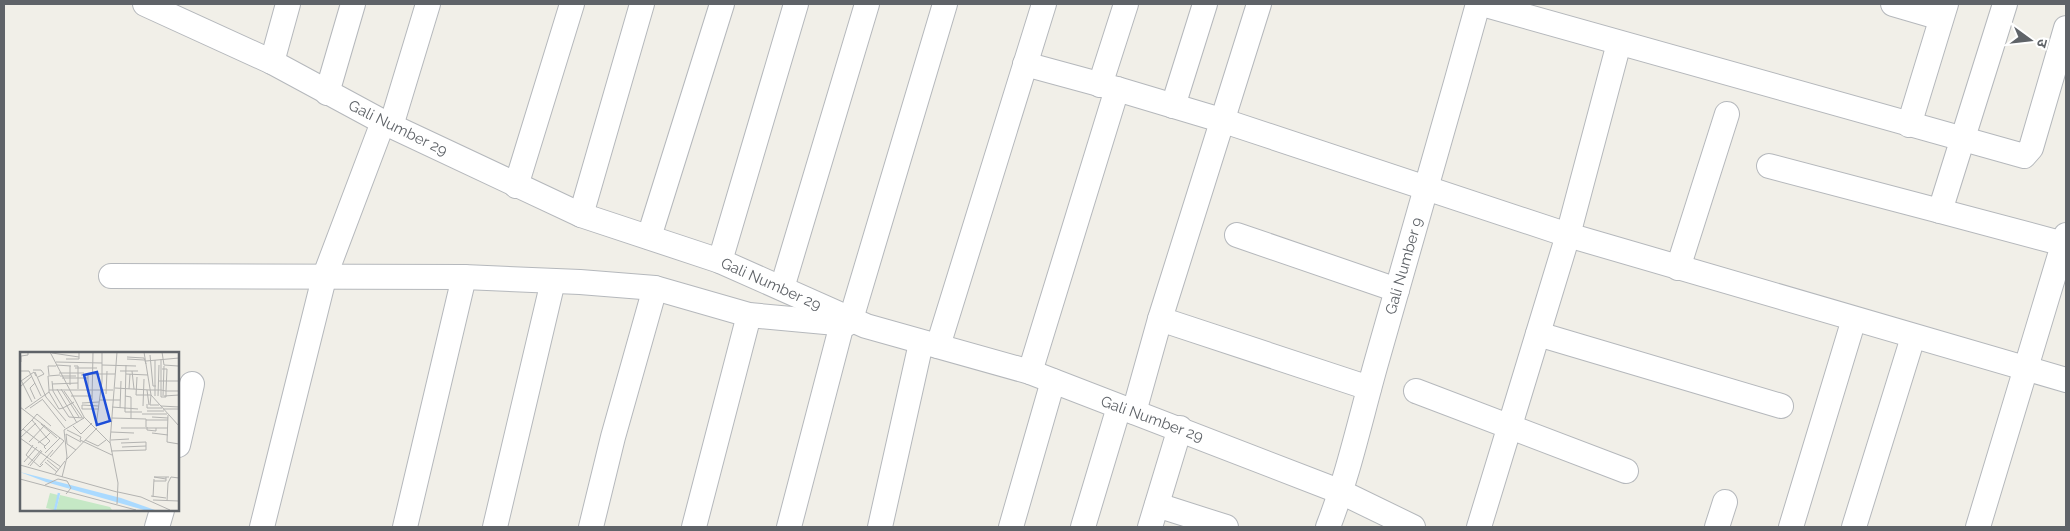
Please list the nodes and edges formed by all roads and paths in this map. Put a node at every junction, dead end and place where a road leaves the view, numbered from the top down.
1 (145, 4) edge
2 (288, 4) edge
3 (353, 4) edge
4 (428, 4) edge
5 (572, 4) edge
6 (642, 4) edge
7 (722, 4) edge
8 (796, 4) edge
9 (867, 4) edge
10 (945, 4) edge
11 (1044, 4) edge
12 (1126, 4) edge
13 (1205, 4) edge
14 (1259, 4) edge
15 (1480, 4) edge
16 (1893, 4) edge
17 (2006, 4) edge
18 (1944, 11) edge
19 (2066, 28) edge
20 (1619, 43) junction
21 (272, 62) junction
22 (1025, 64) junction
23 (1109, 87) junction
24 (327, 93) junction
25 (1173, 106) junction
26 (1727, 114) dead end
27 (1224, 121) junction
28 (387, 124) junction
29 (1909, 125) junction
30 (1963, 140) junction
31 (1769, 166) dead end
32 (516, 186) junction
33 (1427, 188) junction
34 (1940, 211) junction
35 (581, 215) junction
36 (1237, 235) dead end
37 (1568, 235) junction
38 (649, 237) junction
39 (2065, 240) edge
40 (720, 261) junction
41 (1678, 268) junction
42 (111, 276) dead end
43 (324, 278) junction
44 (464, 278) junction
45 (553, 281) junction
46 (655, 288) junction
47 (782, 288) junction
48 (1398, 290) junction
49 (749, 315) junction
50 (1160, 319) junction
51 (1854, 319) junction
52 (853, 323) junction
53 (1538, 334) junction
54 (1914, 336) junction
55 (929, 344) junction
56 (2026, 369) junction
57 (1030, 372) junction
58 (2066, 380) edge
59 (1053, 381) junction
60 (192, 384) dead end
61 (1369, 388) junction
62 (1416, 391) dead end
63 (1781, 406) dead end
64 (1126, 409) junction
65 (1508, 427) junction
66 (1180, 428) junction
67 (179, 441) edge
68 (1626, 471) dead end
69 (1341, 492) junction
70 (1725, 502) dead end
71 (1157, 505) junction
72 (162, 511) edge
73 (158, 527) edge
74 (262, 527) edge
75 (406, 527) edge
76 (495, 527) edge
77 (591, 527) edge
78 (694, 527) edge
79 (789, 527) edge
80 (880, 527) edge
81 (1011, 527) edge
82 (1083, 527) edge
83 (1150, 527) edge
84 (1226, 527) edge
85 (1328, 527) edge
86 (1413, 527) edge
87 (1479, 527) edge
88 (1717, 527) edge
89 (1791, 527) edge
90 (1854, 527) edge
91 (1978, 527) edge

1 - 21 street, Gali Number 29
2 - 21 street
3 - 24 street
4 - 28 street
5 - 32 street
6 - 35 street
7 - 38 street
8 - 40 street
9 - 47 street
10 - 52 street
11 - 22 street
12 - 23 street
13 - 25 street
14 - 27 street
15 - 20 street
15 - 33 street, Gali Number 9
16 - 18 street
17 - 30 street
18 - 29 street
19 - 30 street
20 - 29 street
20 - 37 street
21 - 24 street, Gali Number 29
22 - 23 street
22 - 55 street
23 - 25 street
23 - 57 street
24 - 28 street, Gali Number 29
25 - 27 street
26 - 41 street
27 - 33 street
27 - 50 street
28 - 32 street, Gali Number 29
28 - 43 street
29 - 30 street
30 - 34 street
31 - 34 street
32 - 35 street, Gali Number 29
33 - 37 street
33 - 48 street, Gali Number 9
34 - 39 street
35 - 38 street, Gali Number 29
36 - 48 street
37 - 41 street
37 - 53 street
38 - 40 street, Gali Number 29
39 - 56 street
40 - 47 street, Gali Number 29
41 - 51 street
42 - 43 street
43 - 44 street
43 - 74 street
44 - 45 street
44 - 75 street
45 - 46 street
45 - 76 street
46 - 49 street
46 - 77 street
47 - 52 street, Gali Number 29
48 - 61 street, Gali Number 9
49 - 52 street
49 - 78 street
50 - 61 street
50 - 64 street
51 - 54 street
51 - 89 street
52 - 55 street, Gali Number 29
52 - 79 street
53 - 63 street
53 - 65 street
54 - 56 street
54 - 90 street
55 - 57 street, Gali Number 29
55 - 80 street
56 - 58 street
56 - 91 street
57 - 59 street, Gali Number 29
59 - 64 street, Gali Number 29
59 - 81 street
60 - 67 street
61 - 69 street, Gali Number 9
62 - 65 street
64 - 66 street, Gali Number 29
64 - 82 street
65 - 68 street
65 - 87 street
66 - 69 street, Gali Number 29
66 - 71 street
69 - 85 street, Gali Number 9
69 - 86 street, Gali Number 29
70 - 88 street
71 - 83 street
71 - 84 street
72 - 73 street

